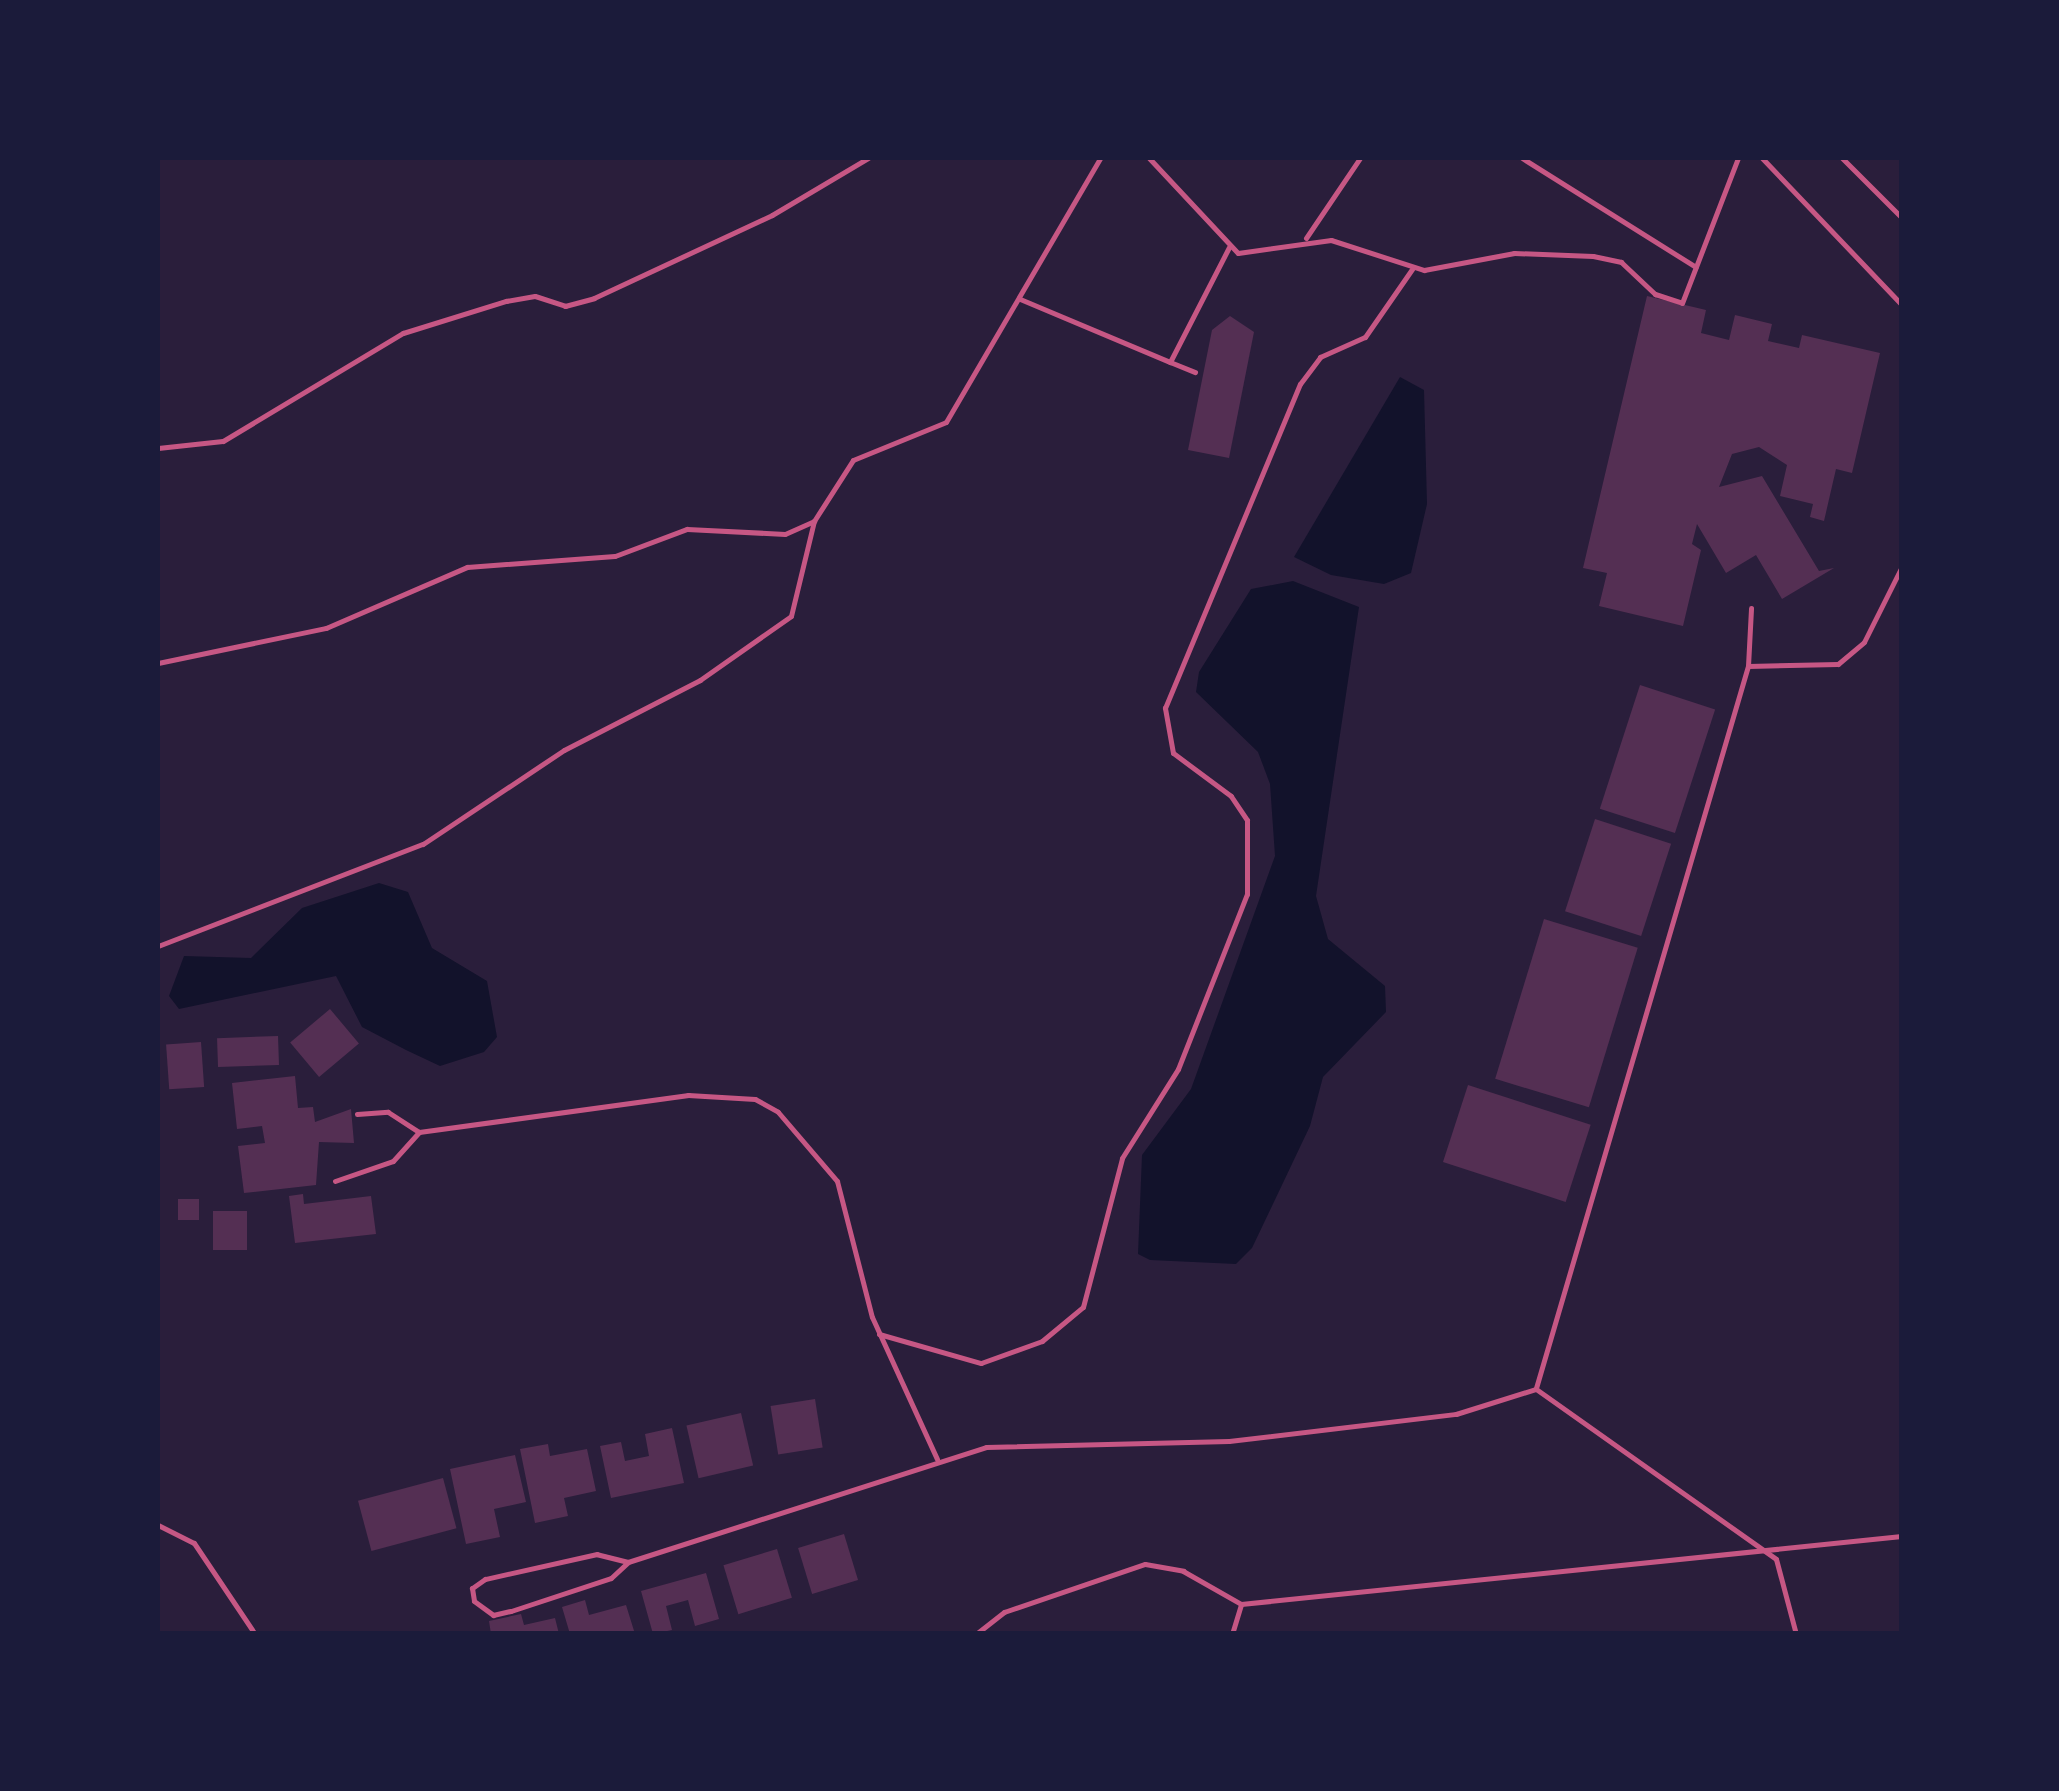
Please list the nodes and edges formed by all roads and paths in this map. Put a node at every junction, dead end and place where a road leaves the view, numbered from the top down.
1 (868, 158) edge
2 (1100, 158) edge
3 (1149, 158) edge
4 (1360, 158) edge
5 (1522, 158) edge
6 (1738, 158) edge
7 (1762, 158) edge
8 (1842, 158) edge
9 (1902, 218) edge
10 (1306, 238) junction
11 (1229, 247) junction
12 (1696, 267) junction
13 (1412, 268) junction
14 (1020, 300) junction
15 (1902, 305) edge
16 (1170, 362) junction
17 (1195, 372) dead end
18 (158, 448) edge
19 (814, 520) junction
20 (1902, 566) edge
21 (1750, 608) dead end
22 (158, 663) edge
23 (1748, 666) junction
24 (158, 946) edge
25 (356, 1114) dead end
26 (419, 1132) junction
27 (335, 1181) dead end
28 (880, 1334) junction
29 (1536, 1390) junction
30 (938, 1459) junction
31 (158, 1524) edge
32 (1902, 1536) edge
33 (1762, 1548) junction
34 (628, 1562) junction
35 (1241, 1604) junction
36 (255, 1634) edge
37 (976, 1634) edge
38 (1232, 1634) edge
39 (1796, 1634) edge

1 - 18 lane
2 - 14 lane
3 - 11 lane
4 - 10 lane
5 - 12 lane
6 - 12 lane
7 - 15 lane
8 - 9 lane
10 - 11 lane
10 - 13 lane
11 - 16 lane
12 - 13 lane
13 - 28 lane
14 - 16 lane
14 - 19 lane
16 - 17 lane
19 - 22 lane
19 - 24 lane
20 - 23 lane
21 - 23 lane
23 - 29 lane
25 - 26 lane
26 - 27 lane
26 - 28 lane
28 - 30 lane
29 - 30 lane
29 - 33 lane
30 - 34 lane
31 - 36 lane
32 - 33 lane
33 - 35 lane
33 - 39 lane
34 - 34 lane
35 - 37 lane
35 - 38 lane

